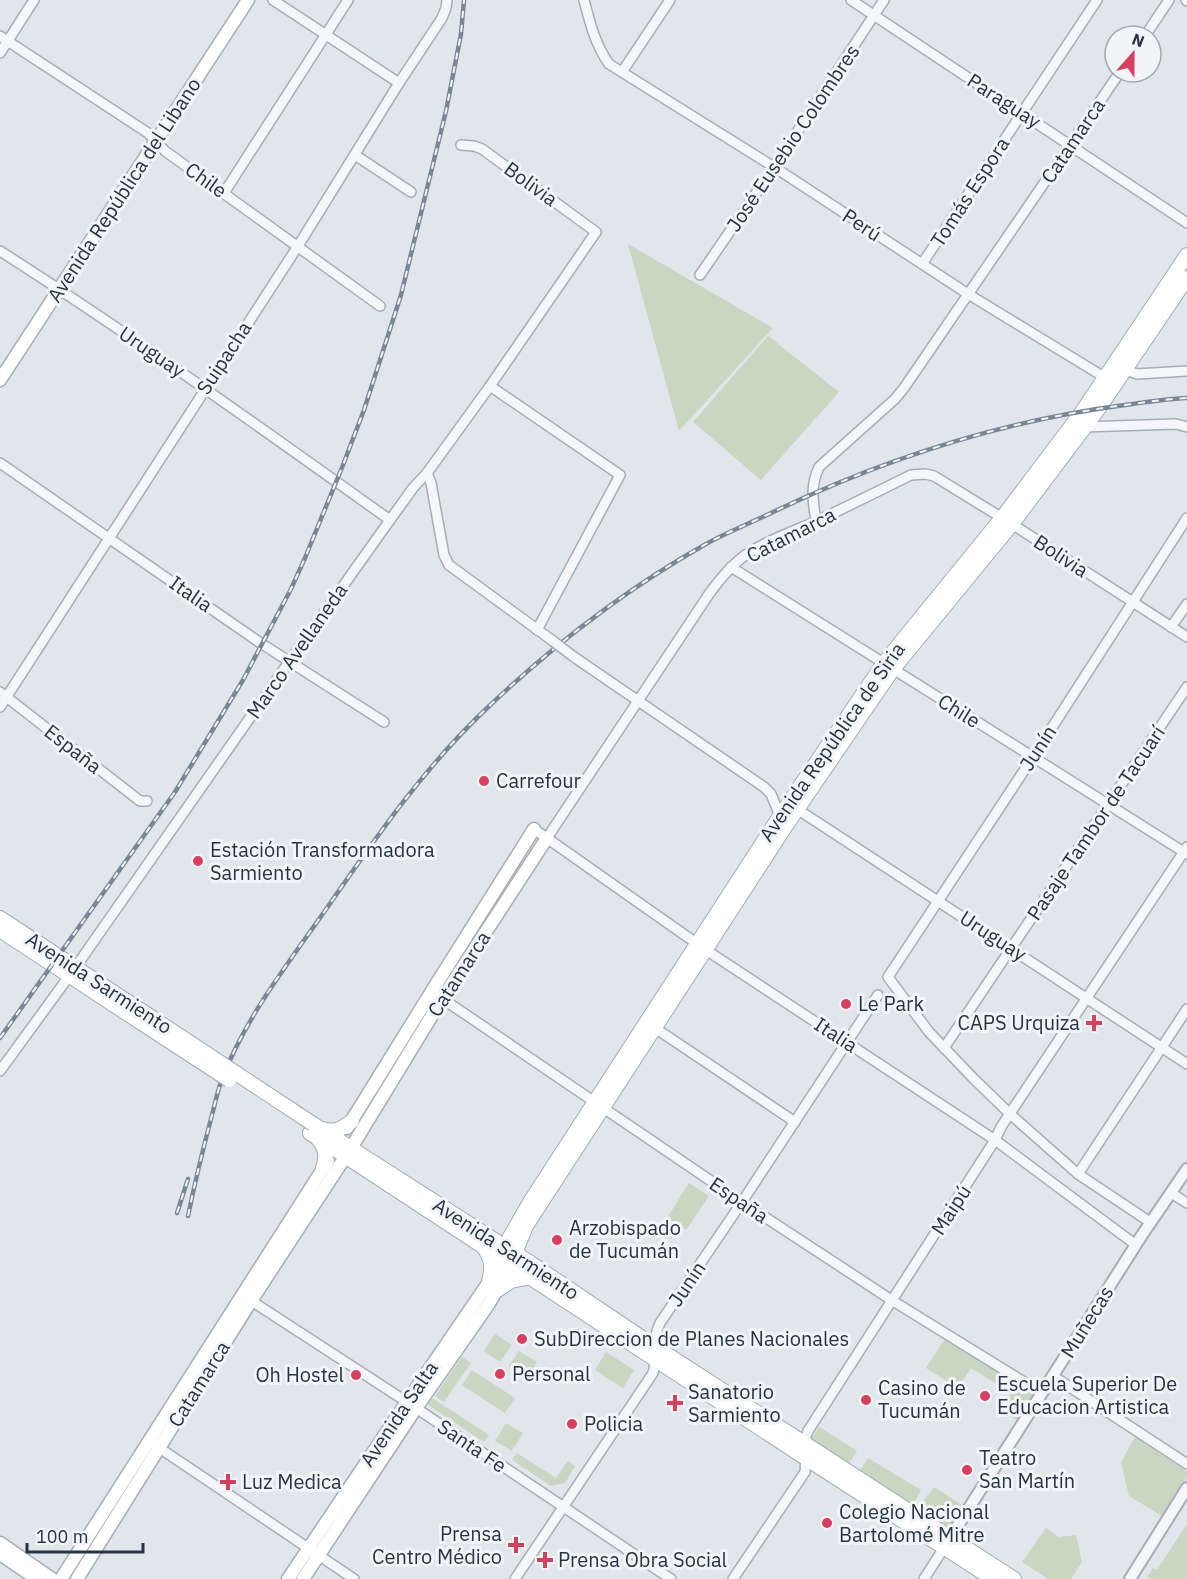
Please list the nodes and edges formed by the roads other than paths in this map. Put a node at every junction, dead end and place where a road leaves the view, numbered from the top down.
1 (34, 0) edge
2 (248, 0) edge
3 (273, 0) edge
4 (348, 0) edge
5 (584, 0) edge
6 (670, 0) edge
7 (851, 0) edge
8 (884, 0) edge
9 (1097, 0) edge
10 (1170, 0) edge
11 (447, 4) edge
12 (874, 16) junction
13 (1153, 24) edge
14 (326, 34) junction
15 (4, 38) edge
16 (0, 53) edge
17 (622, 72) junction
18 (399, 83) junction
19 (1112, 84) edge
20 (1022, 113) junction
21 (155, 141) junction
22 (1070, 144) junction
23 (461, 145) dead end
24 (355, 155) junction
25 (774, 167) junction
26 (411, 192) dead end
27 (224, 193) junction
28 (1187, 223) edge
29 (596, 232) joint
30 (298, 246) junction
31 (0, 251) edge
32 (1187, 255) edge
33 (922, 264) junction
34 (700, 275) dead end
35 (1187, 278) edge
36 (59, 289) junction
37 (968, 294) junction
38 (380, 306) dead end
39 (1126, 370) junction
40 (1187, 371) edge
41 (0, 380) edge
42 (1110, 381) junction
43 (490, 386) junction
44 (205, 388) junction
45 (1078, 426) junction
46 (1187, 428) edge
47 (0, 463) edge
48 (427, 473) junction
49 (934, 476) joint
50 (1187, 518) edge
51 (390, 520) junction
52 (816, 521) junction
53 (1007, 521) junction
54 (109, 537) junction
55 (731, 567) junction
56 (1133, 602) junction
57 (1187, 604) edge
58 (1171, 627) junction
59 (537, 630) junction
60 (1187, 637) edge
61 (289, 662) junction
62 (888, 666) junction
63 (1187, 687) edge
64 (3, 695) edge
65 (637, 701) junction
66 (0, 707) edge
67 (384, 722) dead end
68 (1033, 757) junction
69 (147, 801) dead end
70 (1108, 804) junction
71 (789, 814) junction
72 (534, 829) joint
73 (547, 838) junction
74 (1186, 851) edge
75 (938, 900) junction
76 (0, 918) edge
77 (0, 930) edge
78 (702, 946) junction
79 (1012, 948) junction
80 (72, 972) junction
81 (436, 994) junction
82 (878, 995) dead end
83 (1086, 997) junction
84 (1187, 1009) edge
85 (655, 1028) junction
86 (848, 1042) junction
87 (1162, 1047) junction
88 (944, 1048) junction
89 (1187, 1064) edge
90 (0, 1071) edge
91 (600, 1105) junction
92 (1010, 1113) junction
93 (352, 1120) junction
94 (795, 1122) junction
95 (314, 1130) junction
96 (995, 1140) junction
97 (343, 1149) junction
98 (323, 1168) junction
99 (1187, 1169) edge
100 (1078, 1174) junction
101 (1171, 1193) junction
102 (742, 1202) junction
103 (1187, 1203) edge
104 (523, 1222) junction
105 (1150, 1222) junction
106 (480, 1238) junction
107 (1136, 1245) junction
108 (509, 1256) junction
109 (531, 1271) junction
110 (494, 1286) junction
111 (246, 1298) junction
112 (893, 1300) junction
113 (655, 1353) junction
114 (1053, 1376) junction
115 (1042, 1393) junction
116 (411, 1405) junction
117 (154, 1444) junction
118 (804, 1444) junction
119 (807, 1459) junction
120 (1187, 1464) edge
121 (1187, 1488) edge
122 (563, 1506) junction
123 (0, 1543) edge
124 (947, 1543) junction
125 (314, 1551) junction
126 (0, 1554) edge
127 (37, 1579) edge
128 (52, 1579) edge
129 (61, 1579) edge
130 (77, 1579) edge
131 (288, 1579) edge
132 (303, 1579) edge
133 (354, 1579) edge
134 (515, 1579) edge
135 (671, 1579) edge
136 (733, 1579) edge
137 (924, 1579) edge
138 (993, 1579) edge
139 (1014, 1579) edge
140 (1130, 1579) edge

1 - 15 street
2 - 21 main road, Avenida República del Libano
3 - 14 street
4 - 14 street
5 - 17 street, Perú
6 - 17 street
7 - 12 street, Paraguay
8 - 12 street, José Eusebio Colombres
9 - 20 street, Tomás Espora
10 - 13 street
11 - 18 street, Suipacha
12 - 20 street, Paraguay
12 - 25 street, José Eusebio Colombres
14 - 18 street
14 - 27 street
15 - 16 street
15 - 21 street, Chile
17 - 25 street, Perú
18 - 24 street, Suipacha
19 - 22 street, Catamarca
20 - 22 street, Paraguay
20 - 33 street, Tomás Espora
21 - 27 street, Chile
21 - 36 main road, Avenida República del Libano
22 - 28 street, Paraguay
22 - 37 street, Catamarca
23 - 29 street, Bolivia
24 - 26 street
24 - 30 street, Suipacha
25 - 33 street, Perú
25 - 34 street, José Eusebio Colombres
27 - 30 street, Chile
29 - 43 street, Marco Avellaneda
30 - 38 street, Chile
30 - 44 street, Suipacha
31 - 36 street, Uruguay
32 - 42 main road, Avenida República de Siria
33 - 37 street, Perú
35 - 39 main road, Avenida República de Siria
36 - 41 main road, Avenida República del Libano
36 - 44 street, Uruguay
37 - 42 street, Perú
37 - 52 street, Catamarca
39 - 40 street
39 - 42 main road, Avenida República de Siria
42 - 45 main road, Avenida República de Siria
43 - 48 street, Marco Avellaneda
43 - 59 street
44 - 51 street, Uruguay
44 - 54 street, Suipacha
45 - 46 street
45 - 53 main road, Avenida República de Siria
47 - 54 street, Italia
48 - 51 street, Marco Avellaneda
48 - 59 street
49 - 52 street, Catamarca
49 - 53 street, Bolivia
50 - 56 street, Junín
51 - 61 street, Marco Avellaneda
52 - 55 street, Catamarca
53 - 56 street, Bolivia
53 - 62 main road, Avenida República de Siria
54 - 61 street, Italia
54 - 64 street, Suipacha
55 - 62 street, Chile
55 - 65 street, Catamarca
56 - 58 street, Bolivia
56 - 68 street, Junín
57 - 58 street
58 - 60 street, Bolivia
59 - 65 street, bridge
61 - 67 street, Italia
61 - 80 street, Marco Avellaneda
62 - 68 street, Chile
62 - 71 main road, Avenida República de Siria
63 - 70 street, Pasaje Tambor de Tacuarí
64 - 66 street, Suipacha
64 - 69 street, España
65 - 71 street
65 - 73 street, Catamarca
68 - 70 street, Chile
68 - 75 street, Junín
70 - 74 street, Chile
70 - 79 street, Pasaje Tambor de Tacuarí
71 - 75 street, Uruguay
71 - 78 main road, Avenida República de Siria
72 - 73 street, Italia
72 - 81 main road, Catamarca
73 - 78 street, Italia
73 - 81 main road, Catamarca
74 - 83 street, Maipú
75 - 79 street, Uruguay
75 - 88 street, Junín
76 - 80 main road, Avenida Sarmiento
77 - 80 main road, Avenida Sarmiento
78 - 85 main road, Avenida República de Siria
78 - 86 street, Italia
78 - 91 main road, Avenida República de Siria
79 - 83 street, Uruguay
79 - 88 street, Pasaje Tambor de Tacuarí
80 - 90 street, Marco Avellaneda
80 - 95 main road, Avenida Sarmiento, bridge
81 - 91 street, España
81 - 93 main road, Catamarca
81 - 97 main road, Catamarca
82 - 86 street, Junín
83 - 87 street, Uruguay
83 - 92 street, Maipú
84 - 87 street
85 - 91 main road, Avenida República de Siria
85 - 94 street
86 - 94 street, Junín
86 - 96 street, Italia
87 - 89 street, Uruguay
87 - 100 street
88 - 92 street
91 - 102 street, España
91 - 104 main road, Avenida República de Siria
92 - 96 street, Maipú
92 - 100 street
93 - 95 main road
93 - 97 main road, Catamarca
94 - 102 street, Junín
95 - 97 main road, Avenida Sarmiento
95 - 98 main road
96 - 107 street, Italia
96 - 112 street, Maipú
97 - 98 main road, Catamarca
97 - 106 main road, Avenida Sarmiento
97 - 111 main road, Catamarca
98 - 111 main road, Catamarca
99 - 101 street, Muñecas
100 - 105 street
101 - 103 street
101 - 105 street, Muñecas
102 - 112 street, España
102 - 113 street, Junín
104 - 106 main road
104 - 108 main road, Avenida República de Siria
104 - 109 main road
105 - 107 street, Muñecas
106 - 108 main road, Avenida Sarmiento
106 - 110 main road
107 - 114 street, Muñecas
108 - 109 main road, Avenida Sarmiento
108 - 110 main road, Avenida Salta
109 - 110 main road
109 - 113 main road, Avenida Sarmiento
110 - 116 main road, Avenida Salta
111 - 116 street, Santa Fe
111 - 117 main road, Catamarca
112 - 115 street, España
112 - 118 street, Maipú
113 - 118 main road, Avenida Sarmiento
113 - 119 main road, Avenida Sarmiento
113 - 122 street, Junín
114 - 115 street, Muñecas
114 - 120 street
115 - 124 street, Muñecas
116 - 122 street, Santa Fe
116 - 125 main road, Avenida Salta
117 - 125 street
117 - 129 main road, Catamarca
117 - 130 main road, Catamarca
118 - 119 street
118 - 124 main road, Avenida Sarmiento
119 - 124 main road, Avenida Sarmiento
119 - 136 street
121 - 140 street
122 - 134 street, Junín
122 - 135 street, Santa Fe
123 - 128 main road
124 - 137 street
124 - 138 main road, Avenida Sarmiento
124 - 139 main road, Avenida Sarmiento
125 - 131 main road, Avenida Salta
125 - 132 main road, Avenida Salta
125 - 133 street
126 - 127 main road

